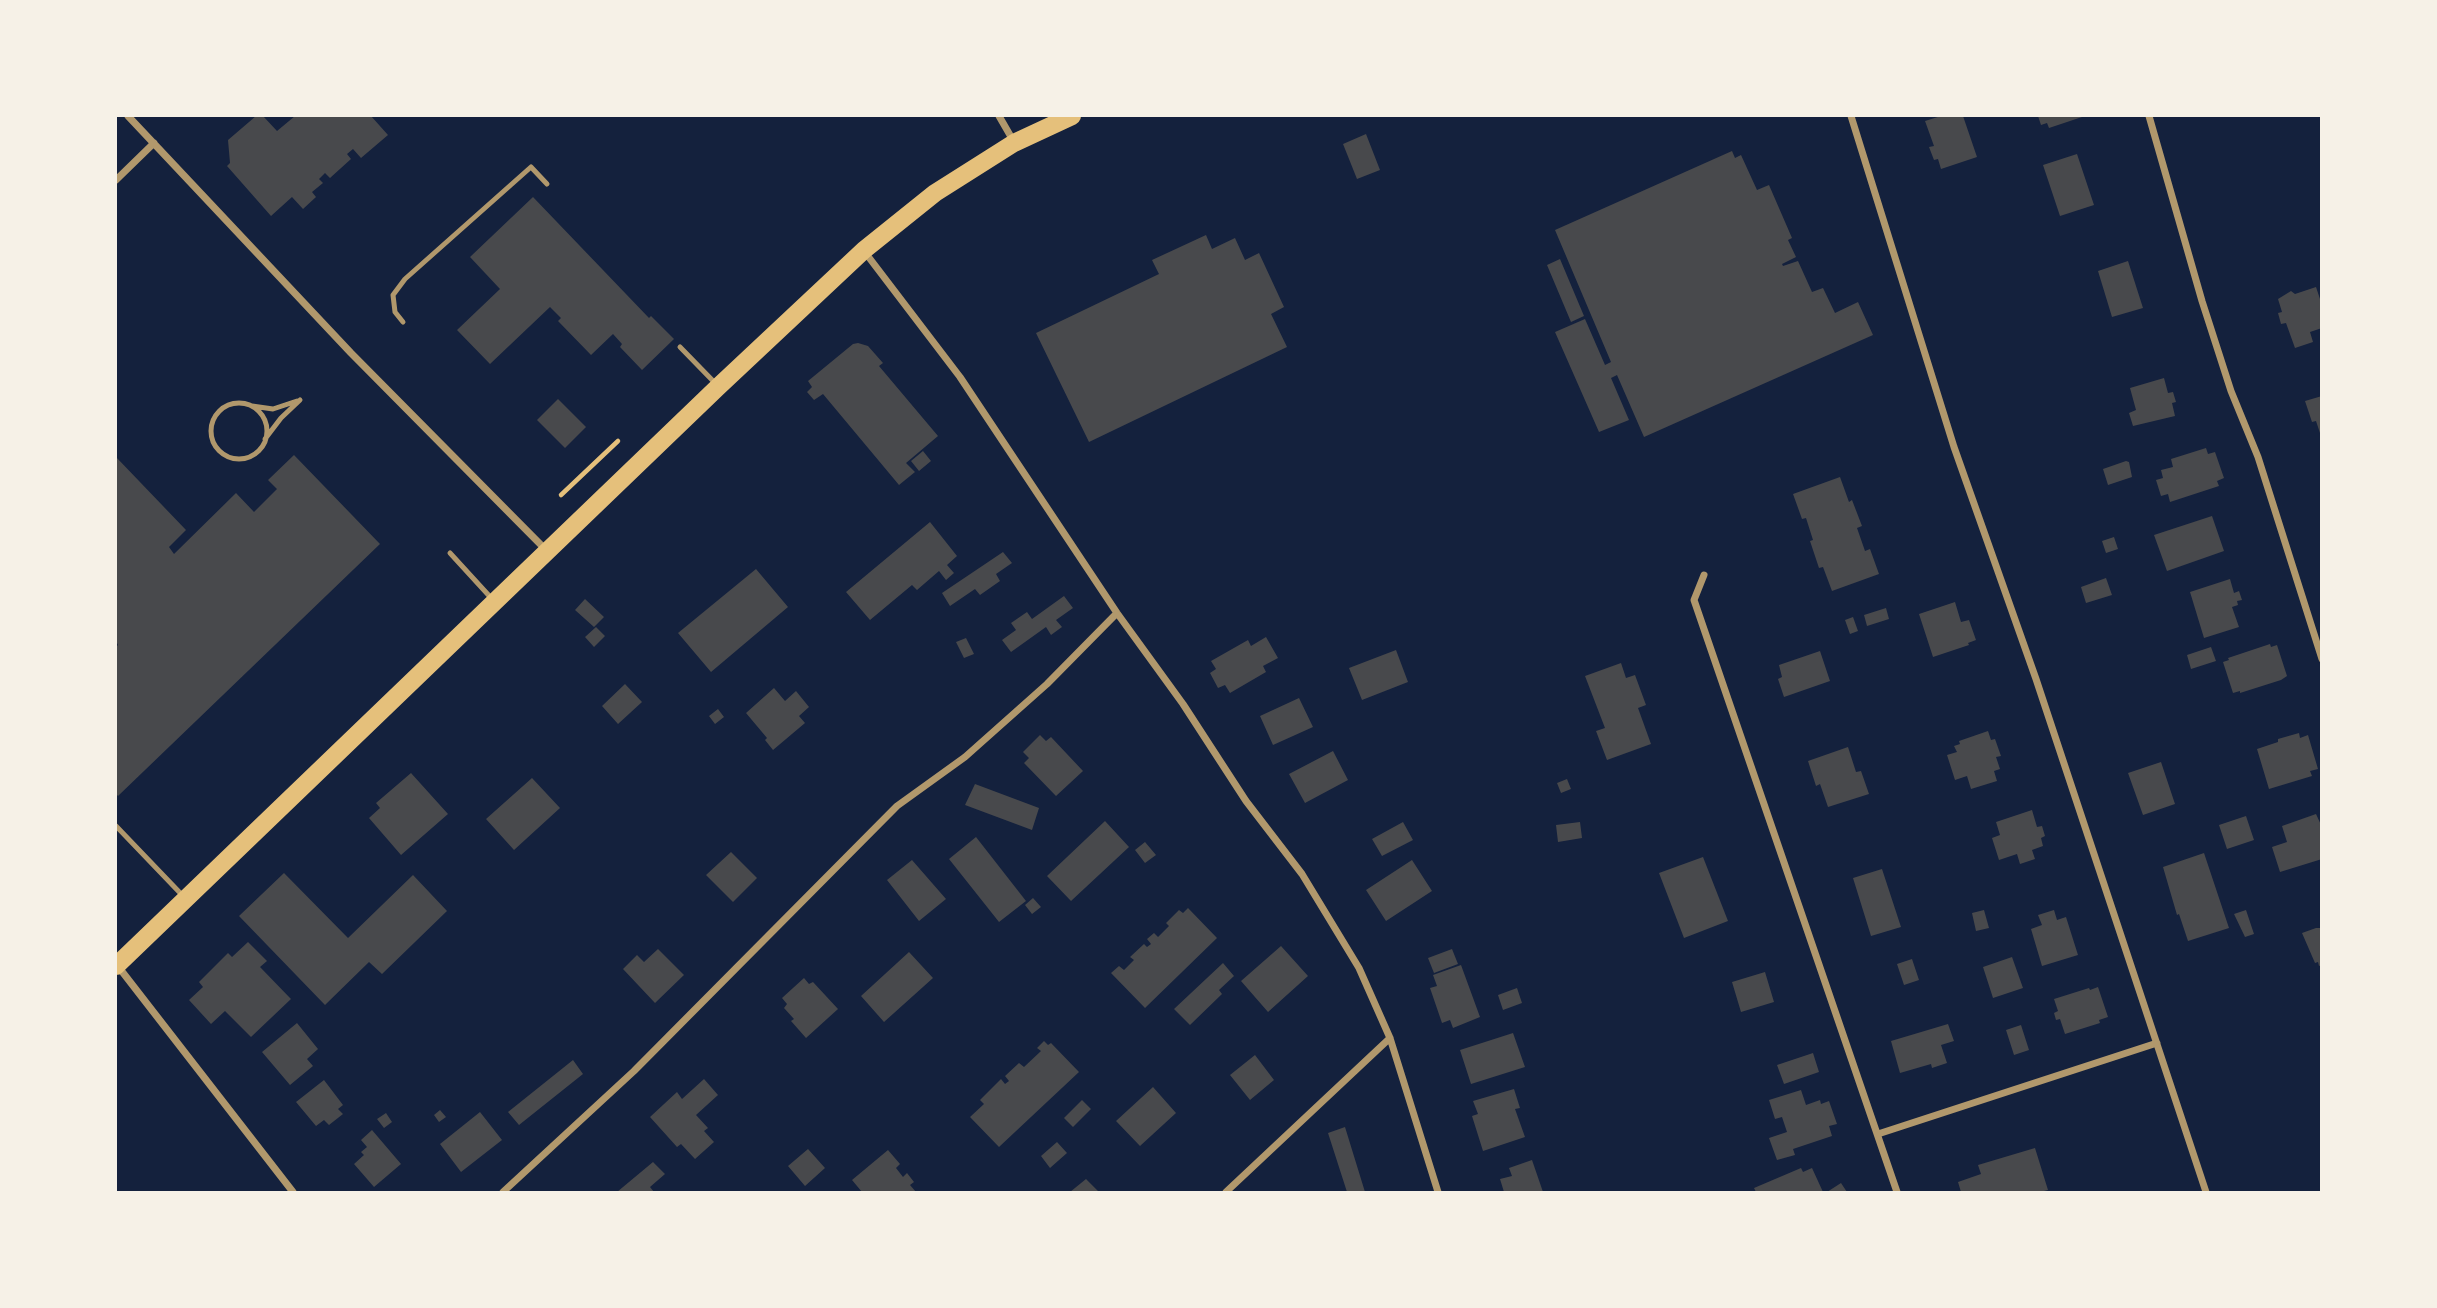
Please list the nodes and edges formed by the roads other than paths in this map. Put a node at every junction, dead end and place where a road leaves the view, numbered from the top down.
1 (128, 116) edge
2 (999, 116) edge
3 (1072, 116) edge
4 (1851, 116) edge
5 (2149, 116) edge
6 (154, 143) junction
7 (1014, 143) junction
8 (116, 180) edge
9 (547, 184) dead end
10 (864, 250) junction
11 (403, 322) dead end
12 (680, 347) dead end
13 (718, 387) junction
14 (252, 406) junction
15 (265, 440) junction
16 (547, 551) junction
17 (450, 553) dead end
18 (1704, 575) dead end
19 (494, 602) junction
20 (1118, 613) junction
21 (2322, 659) edge
22 (116, 826) edge
23 (185, 899) junction
24 (116, 965) edge
25 (1390, 1038) junction
26 (2157, 1043) junction
27 (1878, 1134) junction
28 (293, 1192) edge
29 (503, 1192) edge
30 (1226, 1192) edge
31 (1438, 1192) edge
32 (1897, 1192) edge
33 (2206, 1192) edge

1 - 6 street
2 - 7 street
3 - 7 main road
4 - 26 street
5 - 21 street
6 - 8 street
6 - 16 street
7 - 10 main road
9 - 11 lane
10 - 13 main road
10 - 20 street
12 - 13 lane
13 - 16 main road
14 - 15 lane
14 - 15 lane
14 - 15 lane
16 - 19 main road
17 - 19 lane
18 - 27 street
19 - 23 main road
20 - 25 street
20 - 29 street
22 - 23 lane
23 - 24 main road
24 - 28 street
25 - 30 street
25 - 31 street
26 - 27 street
26 - 33 street
27 - 32 street

